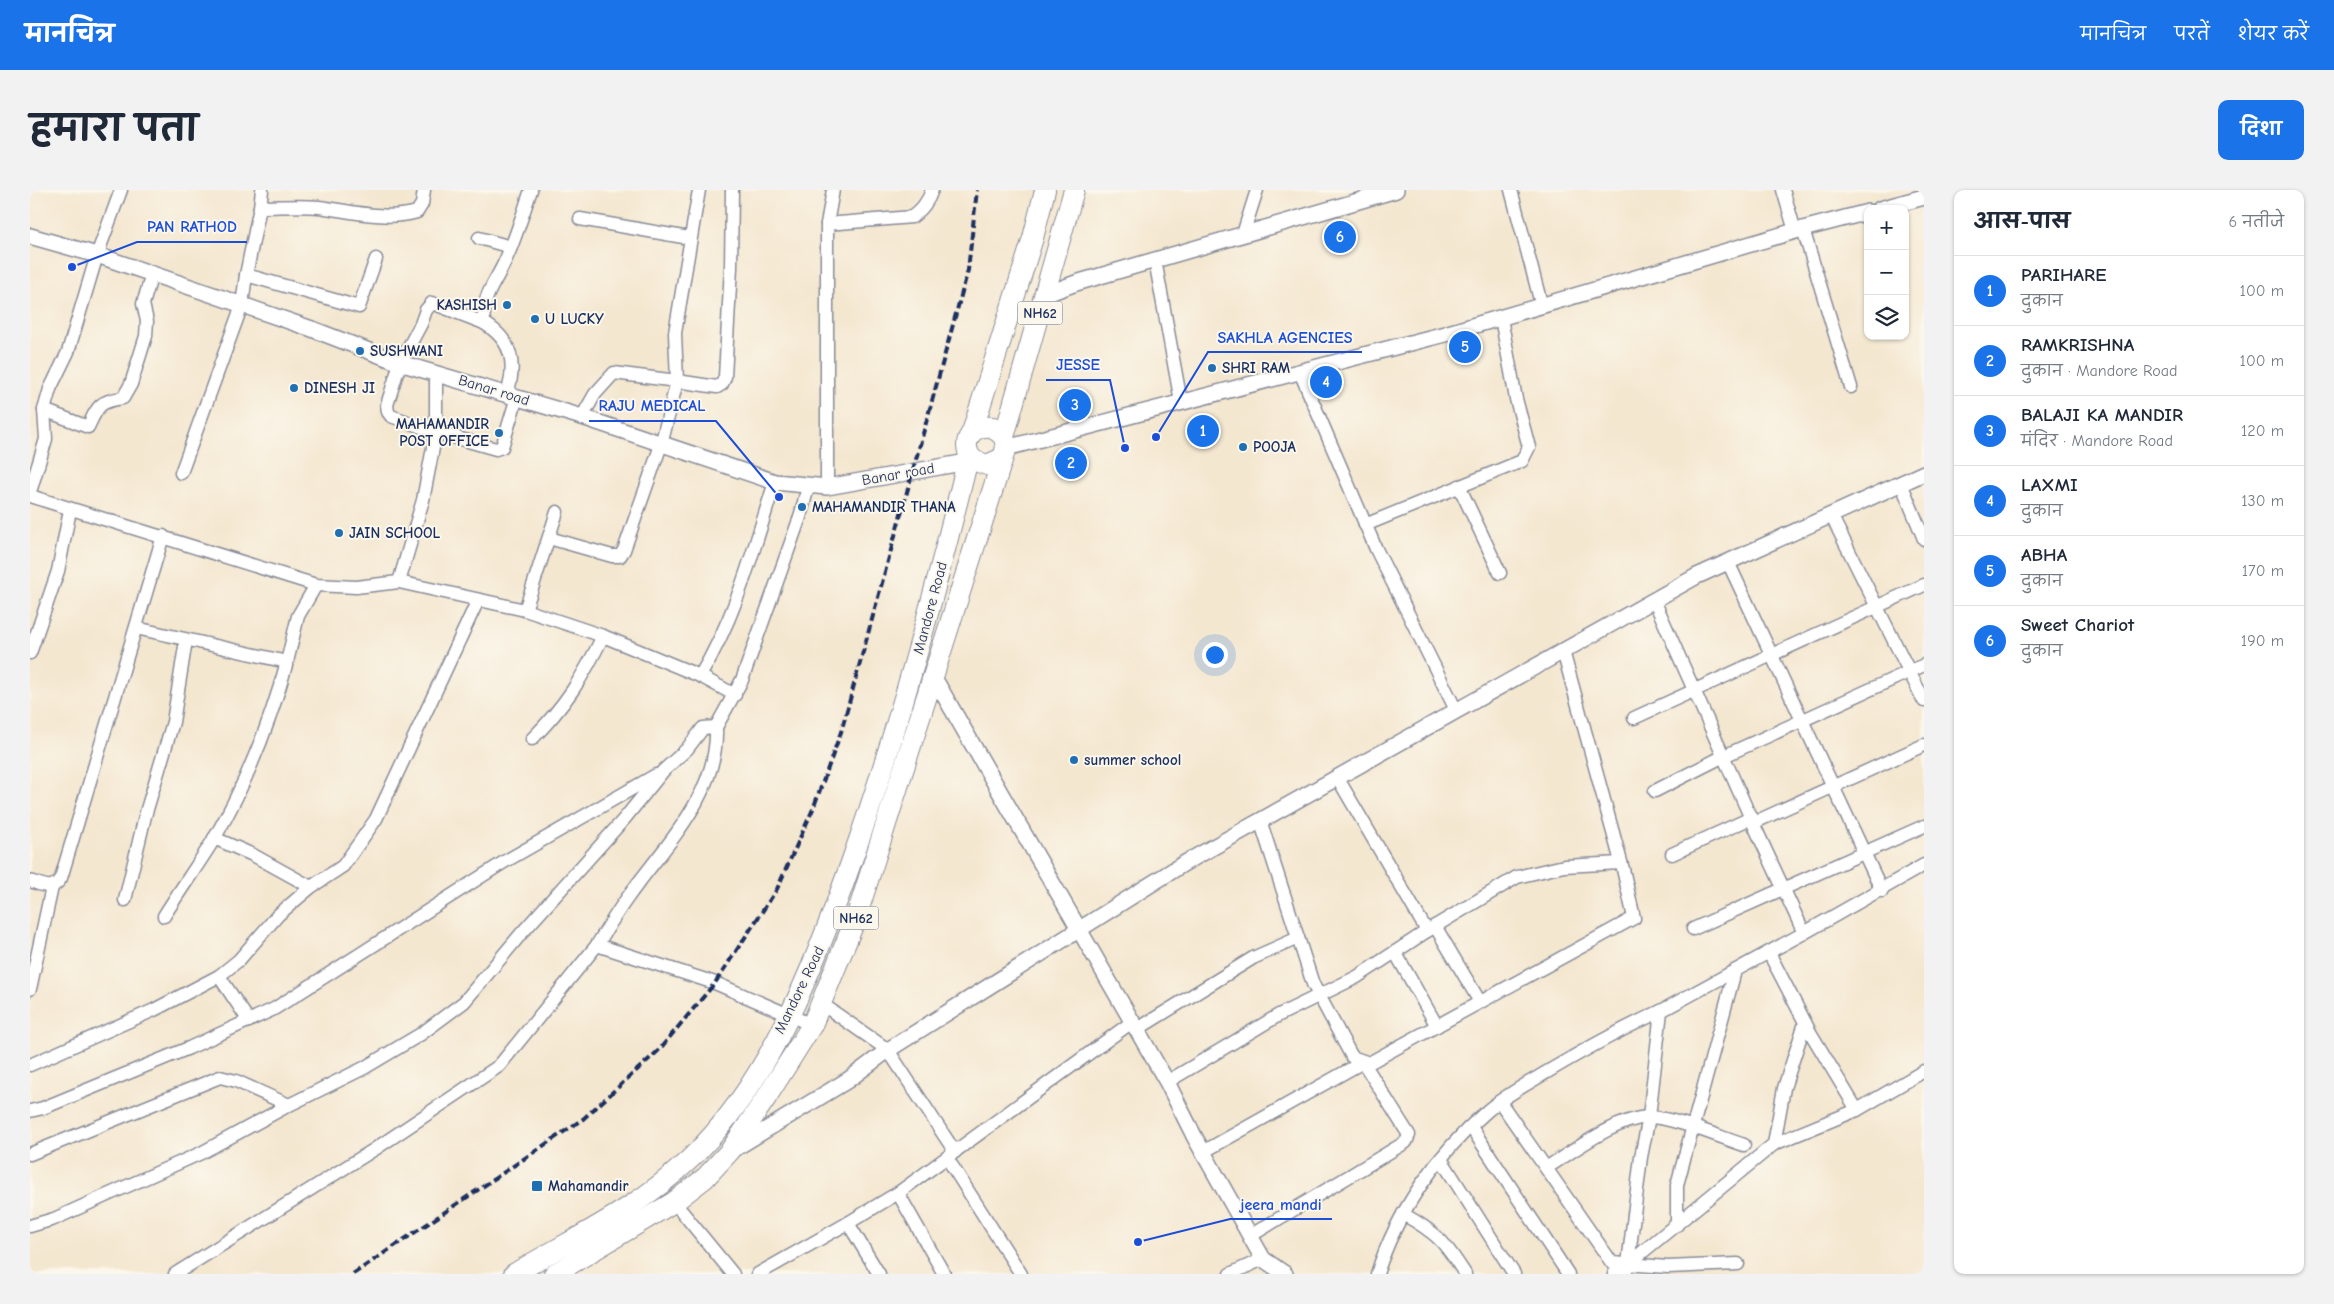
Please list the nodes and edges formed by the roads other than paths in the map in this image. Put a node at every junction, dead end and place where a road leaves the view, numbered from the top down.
1 (121, 190) edge
2 (262, 190) edge
3 (424, 190) edge
4 (530, 190) edge
5 (699, 190) edge
6 (732, 190) edge
7 (833, 190) edge
8 (932, 190) edge
9 (1045, 190) edge
10 (1074, 190) edge
11 (1257, 190) edge
12 (1396, 190) edge
13 (1511, 190) edge
14 (1783, 190) edge
15 (1924, 197) edge
16 (1895, 205) edge
17 (260, 207) junction
18 (1864, 213) edge
19 (580, 219) dead end
20 (827, 224) junction
21 (1799, 230) junction
22 (1243, 234) junction
23 (30, 236) edge
24 (479, 238) dead end
25 (689, 238) junction
26 (511, 247) junction
27 (97, 255) junction
28 (376, 259) dead end
29 (1155, 260) junction
30 (152, 274) junction
31 (246, 275) junction
32 (1044, 295) junction
33 (242, 305) junction
34 (1542, 307) junction
35 (1501, 318) junction
36 (484, 323) junction
37 (400, 363) junction
38 (1300, 372) junction
39 (436, 373) junction
40 (677, 381) junction
41 (1851, 387) dead end
42 (512, 396) junction
43 (1181, 402) junction
44 (44, 410) junction
45 (582, 417) junction
46 (436, 432) junction
47 (972, 432) junction
48 (661, 445) junction
49 (1003, 448) junction
50 (968, 458) junction
51 (181, 472) dead end
52 (1924, 473) edge
53 (775, 482) junction
54 (1901, 483) junction
55 (1459, 486) junction
56 (808, 487) junction
57 (827, 487) junction
58 (30, 494) edge
59 (70, 510) junction
60 (557, 512) dead end
61 (1831, 515) junction
62 (1366, 525) junction
63 (164, 536) junction
64 (549, 538) junction
65 (1924, 539) edge
66 (1728, 562) junction
67 (1500, 573) dead end
68 (399, 582) junction
69 (316, 585) junction
70 (1924, 585) edge
71 (478, 600) junction
72 (1654, 600) junction
73 (1877, 606) junction
74 (526, 610) junction
75 (136, 628) junction
76 (603, 636) junction
77 (186, 640) junction
78 (1563, 651) junction
79 (30, 653) edge
80 (1772, 655) junction
81 (287, 662) junction
82 (1924, 665) edge
83 (1910, 671) junction
84 (700, 676) junction
85 (934, 676) junction
86 (1694, 690) junction
87 (735, 695) junction
88 (1924, 701) edge
89 (1456, 710) junction
90 (1634, 718) dead end
91 (1803, 720) junction
92 (716, 727) junction
93 (532, 739) dead end
94 (1924, 745) edge
95 (1724, 756) junction
96 (663, 770) junction
97 (1338, 777) junction
98 (1834, 787) junction
99 (1655, 791) dead end
100 (1260, 820) junction
101 (1752, 820) junction
102 (1924, 826) edge
103 (214, 838) junction
104 (1672, 854) dead end
105 (1863, 855) junction
106 (1621, 863) junction
107 (1924, 865) edge
108 (30, 882) edge
109 (52, 887) junction
110 (311, 887) junction
111 (1783, 887) junction
112 (1882, 891) junction
113 (125, 900) dead end
114 (164, 916) dead end
115 (1431, 929) junction
116 (1693, 929) dead end
117 (1078, 930) junction
118 (1804, 933) junction
119 (1298, 938) junction
120 (597, 945) junction
121 (1395, 952) junction
122 (1768, 953) junction
123 (1736, 971) junction
124 (219, 976) junction
125 (30, 989) edge
126 (1320, 997) junction
127 (1480, 1002) junction
128 (822, 1004) junction
129 (1661, 1011) junction
130 (788, 1014) junction
131 (249, 1021) junction
132 (1805, 1023) junction
133 (812, 1025) junction
134 (1134, 1026) junction
135 (1436, 1026) junction
136 (888, 1050) junction
137 (1363, 1062) junction
138 (30, 1065) edge
139 (1924, 1071) edge
140 (1167, 1082) junction
141 (1500, 1102) junction
142 (289, 1105) junction
143 (1857, 1110) junction
144 (30, 1111) edge
145 (1649, 1117) junction
146 (1470, 1127) junction
147 (1692, 1127) junction
148 (1774, 1144) junction
149 (1744, 1145) dead end
150 (730, 1150) junction
151 (1203, 1152) junction
152 (30, 1154) edge
153 (951, 1155) junction
154 (1441, 1159) junction
155 (1546, 1168) junction
156 (898, 1193) junction
157 (674, 1202) junction
158 (1403, 1214) junction
159 (848, 1223) junction
160 (1677, 1225) junction
161 (30, 1226) edge
162 (1250, 1236) junction
163 (1263, 1259) junction
164 (1738, 1264) dead end
165 (1627, 1269) edge
166 (938, 1272) edge
167 (175, 1274) edge
168 (514, 1274) edge
169 (554, 1274) edge
170 (732, 1274) edge
171 (758, 1274) edge
172 (879, 1274) edge
173 (1020, 1274) edge
174 (1230, 1274) edge
175 (1285, 1274) edge
176 (1377, 1274) edge
177 (1465, 1274) edge
178 (1514, 1274) edge
179 (1568, 1274) edge
180 (1614, 1274) edge

1 - 27 street
2 - 17 street
3 - 17 street
4 - 26 street
5 - 25 street
6 - 40 street
7 - 20 street
8 - 20 street
9 - 47 highway, Mandore Road / NH62
10 - 32 highway, Mandore Road / NH62
11 - 22 street
12 - 22 street
13 - 34 street
14 - 21 street
15 - 16 street
17 - 31 street
18 - 21 street
19 - 25 street
20 - 57 street
21 - 34 street
21 - 41 street
22 - 29 street
23 - 27 street, Banar road
24 - 26 street
25 - 40 street
26 - 36 street
27 - 30 street, Banar road
27 - 44 street
28 - 31 street
29 - 32 street
29 - 43 street
30 - 33 street, Banar road
30 - 44 street
31 - 33 street
32 - 49 highway, Mandore Road / NH62
33 - 37 street, Banar road
33 - 51 street
34 - 35 street
35 - 38 street
35 - 55 street
36 - 37 street
36 - 42 street
37 - 39 street, Banar road
37 - 46 street
38 - 43 street
38 - 62 street
39 - 42 street, Banar road
39 - 46 street
40 - 45 street
40 - 48 street
42 - 45 street, Banar road
42 - 46 street
43 - 49 street
44 - 58 street
45 - 48 street, Banar road
46 - 68 street
47 - 49 highway
47 - 50 highway, Mandore Road / NH62
48 - 53 street, Banar road
48 - 64 street
49 - 50 highway
49 - 85 highway, Mandore Road / NH62
50 - 57 street, Banar road
50 - 130 highway, Mandore Road / NH62
52 - 54 street
53 - 56 street, Banar road
53 - 84 street
54 - 61 street
54 - 65 street
55 - 62 street
55 - 67 street
56 - 57 street, Banar road
56 - 87 street
58 - 59 street
59 - 63 street
59 - 79 street
60 - 64 street
61 - 66 street
61 - 73 street
62 - 89 street
63 - 69 street
63 - 75 street
64 - 74 street
66 - 72 street
66 - 80 street
68 - 69 street
68 - 71 street
69 - 81 street
70 - 73 street
71 - 74 street
71 - 110 street
72 - 78 street
72 - 86 street
73 - 80 street
73 - 83 street
74 - 76 street
75 - 77 street
75 - 109 street
76 - 84 street
76 - 93 street
77 - 81 street
77 - 113 street
78 - 89 street
78 - 106 street
80 - 86 street
80 - 91 street
81 - 103 street
82 - 83 street
83 - 88 street
83 - 91 street
84 - 87 street
85 - 117 street
85 - 128 highway, Mandore Road / NH62
86 - 90 street
86 - 95 street
87 - 92 street
89 - 97 street
91 - 95 street
91 - 98 street
92 - 96 street
92 - 120 street
94 - 98 street
95 - 99 street
95 - 101 street
96 - 131 street
96 - 142 street
97 - 100 street
97 - 115 street
98 - 101 street
98 - 105 street
100 - 117 street
100 - 119 street
101 - 104 street
101 - 111 street
102 - 105 street
103 - 110 street
103 - 114 street
105 - 111 street
105 - 112 street
106 - 115 street
106 - 127 street
107 - 112 street
108 - 109 street
109 - 125 street
110 - 124 street
111 - 116 street
111 - 118 street
112 - 118 street
115 - 121 street
115 - 127 street
117 - 134 street
117 - 136 street
118 - 122 street
119 - 126 street
119 - 134 street
120 - 130 street
120 - 167 street
121 - 126 street
121 - 135 street
122 - 123 street
122 - 132 street
123 - 129 street
123 - 147 street
124 - 131 street
124 - 138 street
126 - 137 street
126 - 140 street
127 - 135 street
128 - 133 highway, Mandore Road / NH62
128 - 136 street
129 - 141 street
129 - 145 street
130 - 133 street
130 - 168 highway, Mandore Road / NH62
131 - 144 street
132 - 143 street
132 - 148 street
133 - 150 highway, Mandore Road / NH62
134 - 140 street
134 - 153 street
135 - 137 street
136 - 150 street
136 - 153 street
137 - 151 street
137 - 162 street
139 - 143 street
140 - 151 street
141 - 146 street
141 - 155 street
142 - 152 street
142 - 161 street
143 - 148 street
145 - 147 street
145 - 155 street
145 - 165 street
146 - 154 street
146 - 179 street
147 - 149 street
147 - 160 street
148 - 160 street
150 - 157 highway, Mandore Road / NH62
151 - 162 street
153 - 156 street
153 - 173 street
154 - 158 street
154 - 178 street
155 - 165 street
156 - 159 street
156 - 166 street
157 - 169 highway, Mandore Road / NH62
157 - 170 street
158 - 176 street
158 - 177 street
159 - 171 street
159 - 172 street
160 - 165 street
162 - 163 street
163 - 174 street
163 - 175 street
164 - 165 street
165 - 180 street

